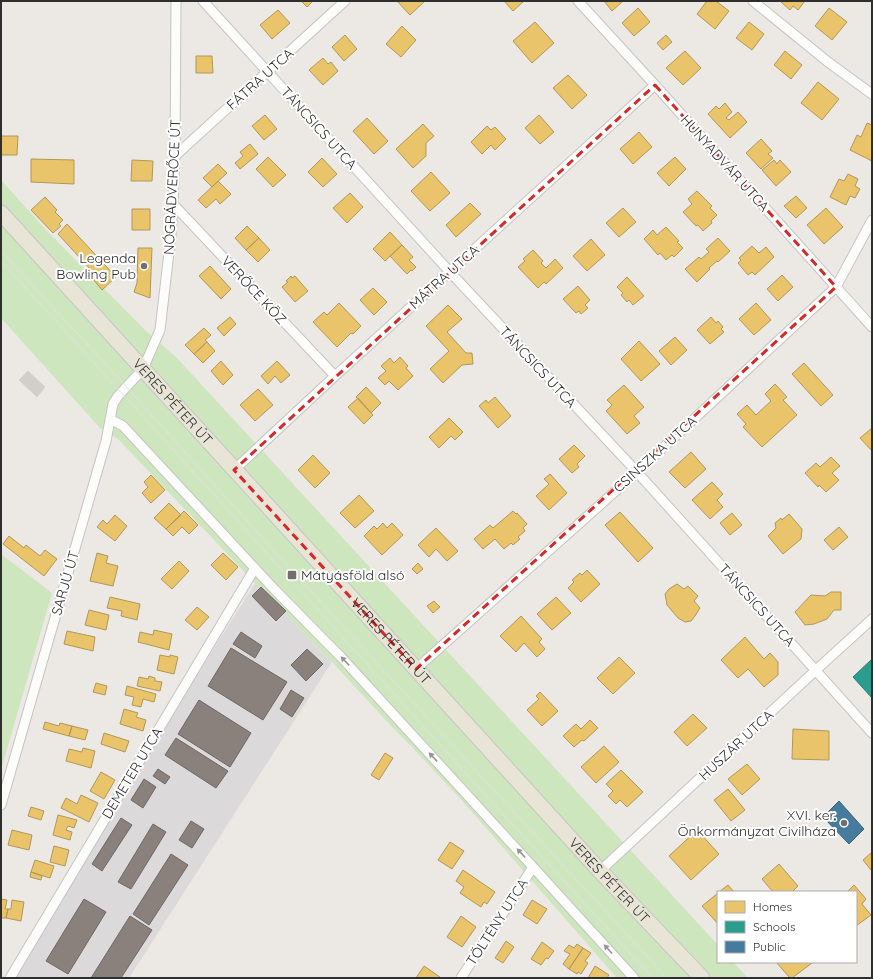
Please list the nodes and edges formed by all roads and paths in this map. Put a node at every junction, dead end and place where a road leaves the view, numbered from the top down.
1 (176, 1) edge
2 (203, 1) edge
3 (345, 1) edge
4 (578, 1) edge
5 (752, 1) edge
6 (268, 72) junction
7 (655, 85) junction
8 (872, 94) edge
9 (175, 156) junction
10 (173, 204) junction
11 (1, 213) edge
12 (872, 220) edge
13 (450, 272) junction
14 (836, 287) junction
15 (872, 327) edge
16 (143, 369) junction
17 (335, 376) junction
18 (110, 419) junction
19 (234, 470) junction
20 (636, 472) junction
21 (255, 568) junction
22 (872, 619) edge
23 (416, 669) junction
24 (816, 670) junction
25 (872, 733) edge
26 (1, 805) edge
27 (533, 866) junction
28 (600, 871) junction
29 (10, 978) edge
30 (461, 978) edge
31 (634, 978) edge
32 (702, 978) edge

1 - 9 street, NÓGRÁDVERŐCE ÚT
2 - 6 street, TÁNCSICS UTCA
3 - 6 street, FÁTRA UTCA
4 - 7 street, HUNYADVÁR UTCA
5 - 8 street
6 - 9 street, FÁTRA UTCA
6 - 13 street, TÁNCSICS UTCA
7 - 13 street, MÁTRA UTCA
7 - 14 street, HUNYADVÁR UTCA
9 - 10 street, NÓGRÁDVERŐCE ÚT
10 - 16 street, NÓGRÁDVERŐCE ÚT
10 - 17 street, VERŐCE KÖZ
11 - 16 main road, VERES PÉTER ÚT
12 - 14 street, CSINSZKA UTCA
13 - 17 street, MÁTRA UTCA
13 - 20 street, TÁNCSICS UTCA
14 - 15 street, HUNYADVÁR UTCA
14 - 20 street, CSINSZKA UTCA
16 - 18 street, SARJÚ ÚT
16 - 19 main road, VERES PÉTER ÚT
17 - 19 street, MÁTRA UTCA
18 - 21 street
18 - 26 street, SARJÚ ÚT
19 - 23 main road, VERES PÉTER ÚT
20 - 23 street, CSINSZKA UTCA
20 - 24 street, TÁNCSICS UTCA
27 -> 21 street
21 - 29 street, DEMETER UTCA
22 - 24 street, HUSZÁR UTCA
23 - 28 main road, VERES PÉTER ÚT
24 - 25 street, TÁNCSICS UTCA
24 - 28 street, HUSZÁR UTCA
27 - 30 street, TÖLTÉNY UTCA
31 -> 27 street
28 - 32 main road, VERES PÉTER ÚT

